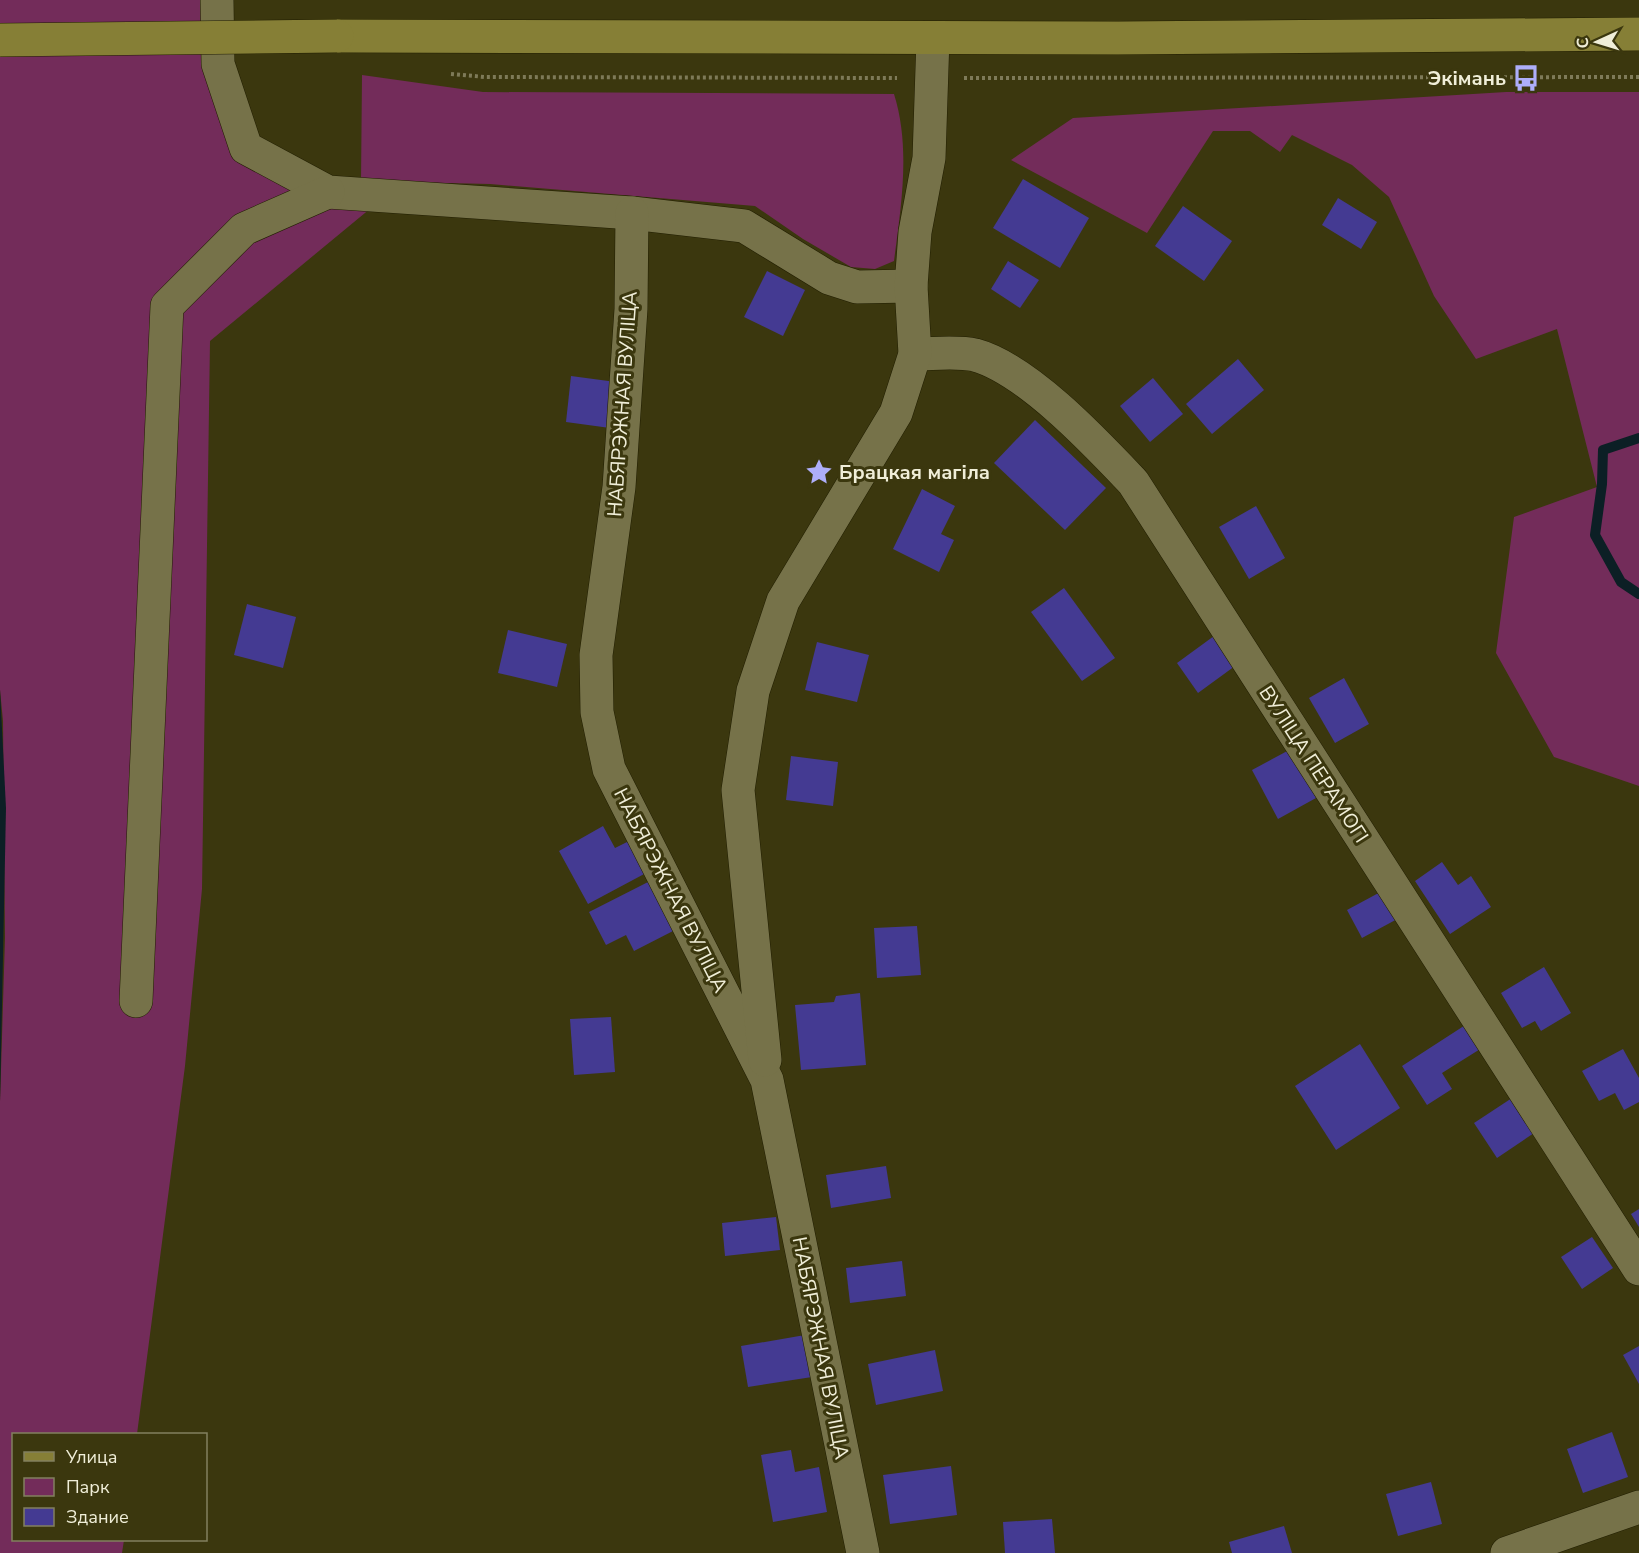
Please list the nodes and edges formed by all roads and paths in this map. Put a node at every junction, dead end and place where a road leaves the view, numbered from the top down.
1 (217, 0) edge
2 (1639, 34) edge
3 (933, 38) junction
4 (0, 40) edge
5 (439, 72) dead end
6 (1639, 77) edge
7 (933, 79) junction
8 (328, 192) junction
9 (632, 213) junction
10 (911, 286) junction
11 (915, 354) junction
12 (136, 1001) dead end
13 (767, 1080) junction
14 (1639, 1269) edge
15 (1639, 1507) edge
16 (863, 1553) edge
17 (1507, 1553) edge

1 - 8 street
2 - 3 main road
3 - 4 main road, bridge
3 - 7 street
5 - 7 path
6 - 7 path
7 - 10 street
8 - 9 street
8 - 12 street
9 - 10 street
9 - 13 street, НАБЯРЭЖНАЯ ВУЛІЦА
10 - 11 street
11 - 13 street
11 - 14 street, ВУЛІЦА ПЕРАМОГІ
13 - 16 street, НАБЯРЭЖНАЯ ВУЛІЦА
15 - 17 street

